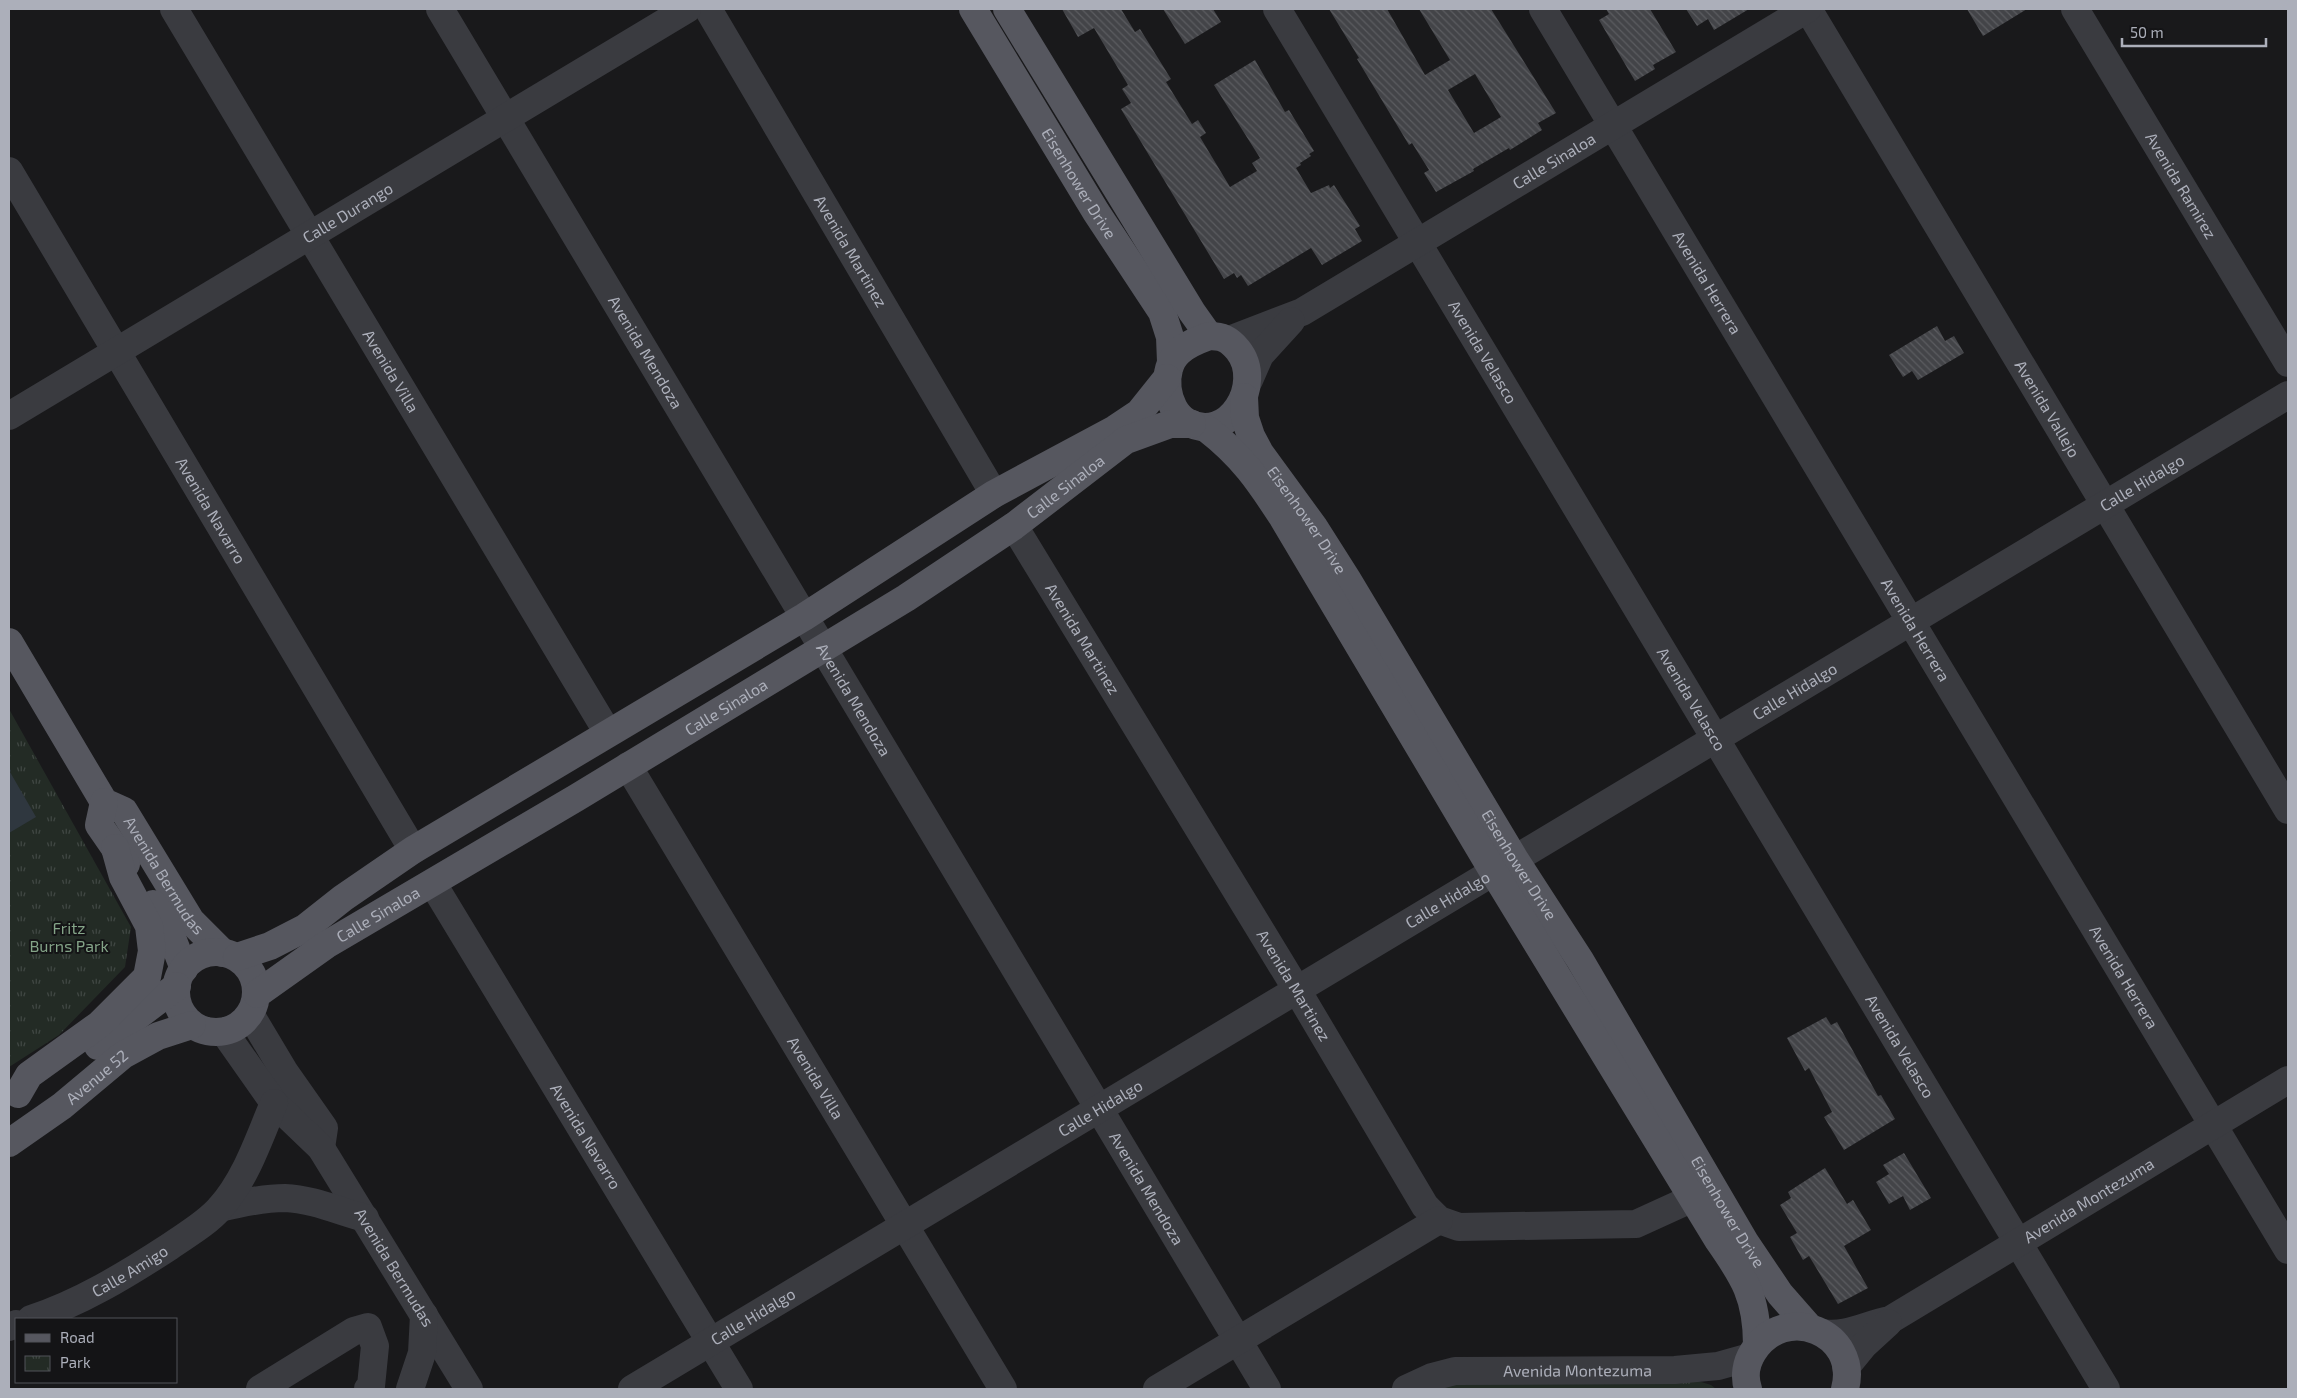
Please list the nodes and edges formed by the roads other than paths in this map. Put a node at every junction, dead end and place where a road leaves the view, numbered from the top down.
1 (174, 9) edge
2 (440, 9) edge
3 (687, 9) edge
4 (708, 9) edge
5 (973, 9) edge
6 (1007, 9) edge
7 (1277, 9) edge
8 (1543, 9) edge
9 (1807, 9) edge
10 (2075, 9) edge
11 (505, 118) junction
12 (1613, 126) junction
13 (9, 171) edge
14 (310, 235) junction
15 (1418, 243) junction
16 (1302, 312) junction
17 (1219, 338) junction
18 (117, 351) junction
19 (2288, 363) edge
20 (1169, 370) junction
21 (1246, 389) junction
22 (2288, 395) edge
23 (9, 416) edge
24 (1199, 427) junction
25 (994, 494) junction
26 (2105, 505) junction
27 (1014, 526) junction
28 (804, 617) junction
29 (1911, 621) junction
30 (9, 642) edge
31 (823, 649) junction
32 (608, 733) junction
33 (1715, 739) junction
34 (628, 766) junction
35 (104, 802) junction
36 (2288, 810) edge
37 (115, 848) junction
38 (413, 850) junction
39 (1504, 865) junction
40 (433, 884) junction
41 (230, 955) junction
42 (180, 978) junction
43 (1297, 990) junction
44 (254, 1004) junction
45 (192, 1024) junction
46 (224, 1032) junction
47 (2288, 1080) edge
48 (13, 1097) edge
49 (274, 1103) junction
50 (1099, 1108) junction
51 (2213, 1125) junction
52 (9, 1143) edge
53 (320, 1148) junction
54 (1693, 1198) junction
55 (220, 1208) junction
56 (365, 1218) junction
57 (1439, 1220) junction
58 (904, 1226) junction
59 (2018, 1242) junction
60 (2288, 1250) edge
61 (424, 1315) junction
62 (33, 1318) edge
63 (1890, 1320) junction
64 (1816, 1330) junction
65 (1238, 1340) junction
66 (711, 1342) junction
67 (1754, 1351) junction
68 (1846, 1378) edge
69 (260, 1389) edge
70 (368, 1389) edge
71 (410, 1389) edge
72 (469, 1389) edge
73 (632, 1389) edge
74 (739, 1389) edge
75 (1003, 1389) edge
76 (1157, 1389) edge
77 (1267, 1389) edge
78 (1406, 1389) edge
79 (1748, 1389) edge
80 (2106, 1389) edge

1 - 14 street, Avenida Villa
2 - 11 street, Avenida Mendoza
3 - 11 street, Calle Durango
4 - 25 street, Avenida Martinez
5 - 20 main road, Eisenhower Drive
6 - 17 main road, Eisenhower Drive
7 - 15 street, Avenida Velasco
8 - 12 street, Avenida Herrera
9 - 12 street, Calle Sinaloa
9 - 26 street, Avenida Vallejo
10 - 19 street, Avenida Ramirez
11 - 14 street, Calle Durango
11 - 28 street, Avenida Mendoza
12 - 15 street, Calle Sinaloa
12 - 29 street, Avenida Herrera
13 - 18 street, Avenida Navarro
14 - 18 street, Calle Durango
14 - 32 street, Avenida Villa
15 - 16 street, Calle Sinaloa
15 - 33 street, Avenida Velasco
16 - 17 street, Calle Sinaloa
16 - 21 street, Calle Sinaloa
17 - 20 main road
17 - 21 main road
18 - 23 street, Calle Durango
18 - 38 street, Avenida Navarro
20 - 24 main road
20 - 25 main road, Calle Sinaloa
21 - 24 main road
21 - 39 main road, Eisenhower Drive
22 - 26 street, Calle Hidalgo
24 - 27 main road, Calle Sinaloa
24 - 39 main road, Eisenhower Drive
25 - 28 main road, Calle Sinaloa
26 - 29 street, Calle Hidalgo
26 - 36 street, Avenida Vallejo
27 - 31 main road, Calle Sinaloa
27 - 43 street, Avenida Martinez
28 - 31 street, Avenida Mendoza
28 - 32 main road, Calle Sinaloa
29 - 33 street, Calle Hidalgo
29 - 51 street, Avenida Herrera
30 - 35 main road
31 - 34 main road, Calle Sinaloa
31 - 50 street, Avenida Mendoza
32 - 38 main road, Calle Sinaloa
33 - 39 street, Calle Hidalgo
33 - 59 street, Avenida Velasco
34 - 40 main road, Calle Sinaloa
34 - 58 street, Avenida Villa
35 - 37 main road, Avenida Bermudas
35 - 41 main road, Avenida Bermudas
37 - 42 main road, Avenida Bermudas
37 - 48 main road
38 - 41 main road, Calle Sinaloa
39 - 43 street, Calle Hidalgo
39 - 54 main road, Eisenhower Drive
39 - 64 main road, Eisenhower Drive
40 - 44 main road, Calle Sinaloa
40 - 66 street, Avenida Navarro
41 - 42 main road
41 - 44 main road
42 - 45 main road
42 - 48 main road, Avenue 52
43 - 50 street, Calle Hidalgo
43 - 57 street, Avenida Martinez
44 - 46 main road
44 - 53 street
45 - 46 main road
45 - 52 main road, Avenue 52
46 - 49 street, Avenida Bermudas
47 - 51 street, Avenida Montezuma
49 - 53 street, Avenida Bermudas
49 - 55 street, Calle Amigo
50 - 58 street, Calle Hidalgo
50 - 65 street, Avenida Mendoza
51 - 59 street, Avenida Montezuma
51 - 60 street, Avenida Herrera
53 - 56 street, Avenida Bermudas
54 - 57 street
54 - 67 main road, Eisenhower Drive
55 - 56 street, Calle Amigo
55 - 62 street, Calle Amigo
56 - 61 street, Avenida Bermudas
57 - 65 street
58 - 66 street, Calle Hidalgo
58 - 75 street, Avenida Villa
59 - 63 street, Avenida Montezuma
59 - 80 street, Avenida Velasco
61 - 71 street
61 - 72 street, Avenida Bermudas
63 - 64 street, Avenida Montezuma
63 - 68 street, Avenida Montezuma
64 - 67 main road
64 - 68 main road, Eisenhower Drive
65 - 76 street
65 - 77 street, Avenida Mendoza
66 - 73 street, Calle Hidalgo
66 - 74 street, Avenida Navarro
67 - 78 street, Avenida Montezuma
67 - 79 main road, Eisenhower Drive
69 - 70 street

